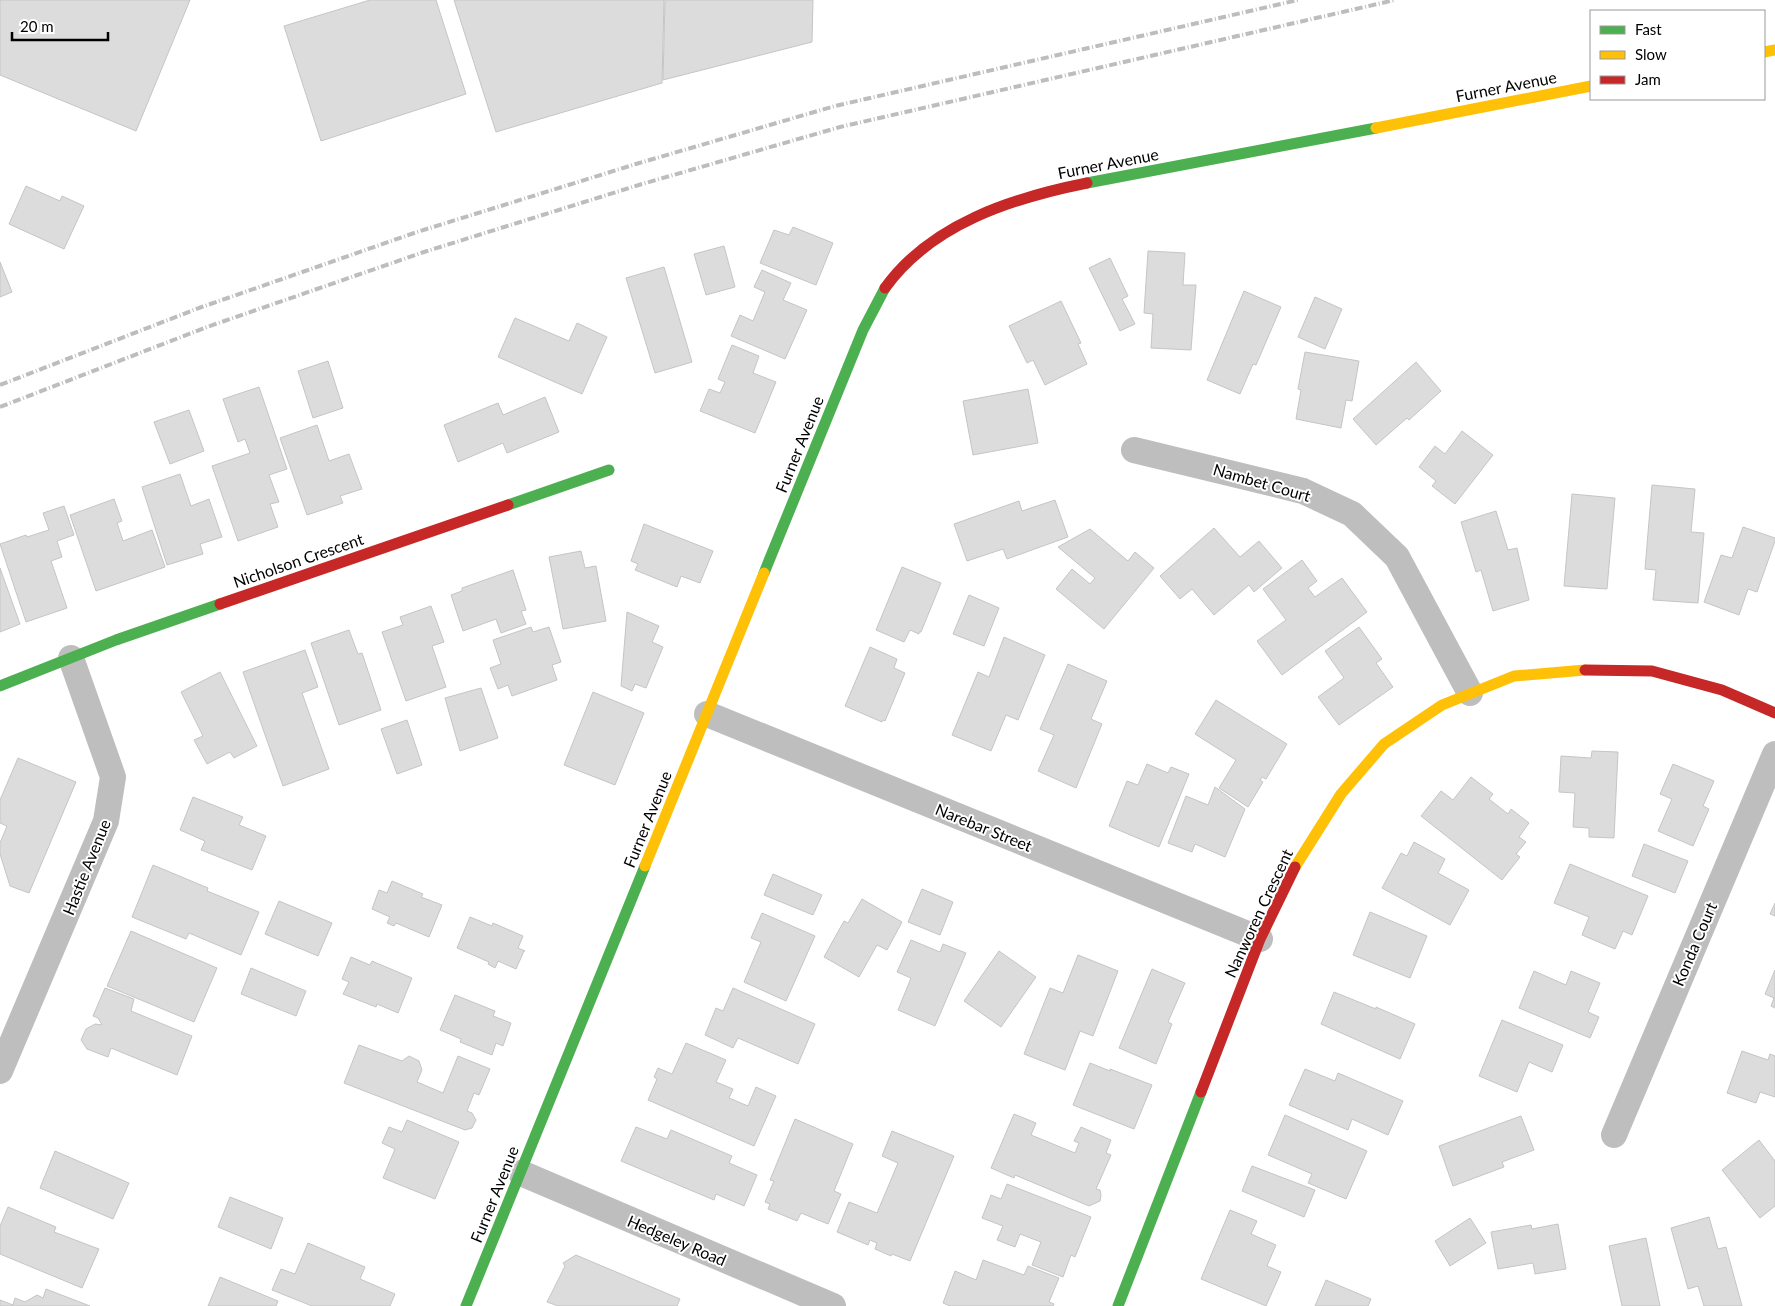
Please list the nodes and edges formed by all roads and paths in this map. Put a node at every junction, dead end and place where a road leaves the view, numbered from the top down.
1 (1590, 86) edge
2 (1134, 450) dead end
3 (609, 470) dead end
4 (71, 658) junction
5 (0, 686) edge
6 (1470, 693) junction
7 (1775, 712) edge
8 (707, 714) junction
9 (1775, 754) edge
10 (1260, 939) junction
11 (0, 1071) edge
12 (1614, 1135) dead end
13 (521, 1173) junction
14 (466, 1306) edge
15 (833, 1306) edge
16 (1118, 1306) edge

1 - 8 street, Furner Avenue
2 - 6 street, Nambet Court
3 - 4 street, Nicholson Crescent
4 - 5 street, Nicholson Crescent
4 - 11 street, Hastie Avenue
6 - 7 street, Nanworen Crescent
6 - 10 street, Nanworen Crescent
8 - 10 street, Narebar Street
8 - 13 street, Furner Avenue
9 - 12 street, Konda Court
10 - 16 street, Nanworen Crescent
13 - 14 street, Furner Avenue
13 - 15 street, Hedgeley Road

